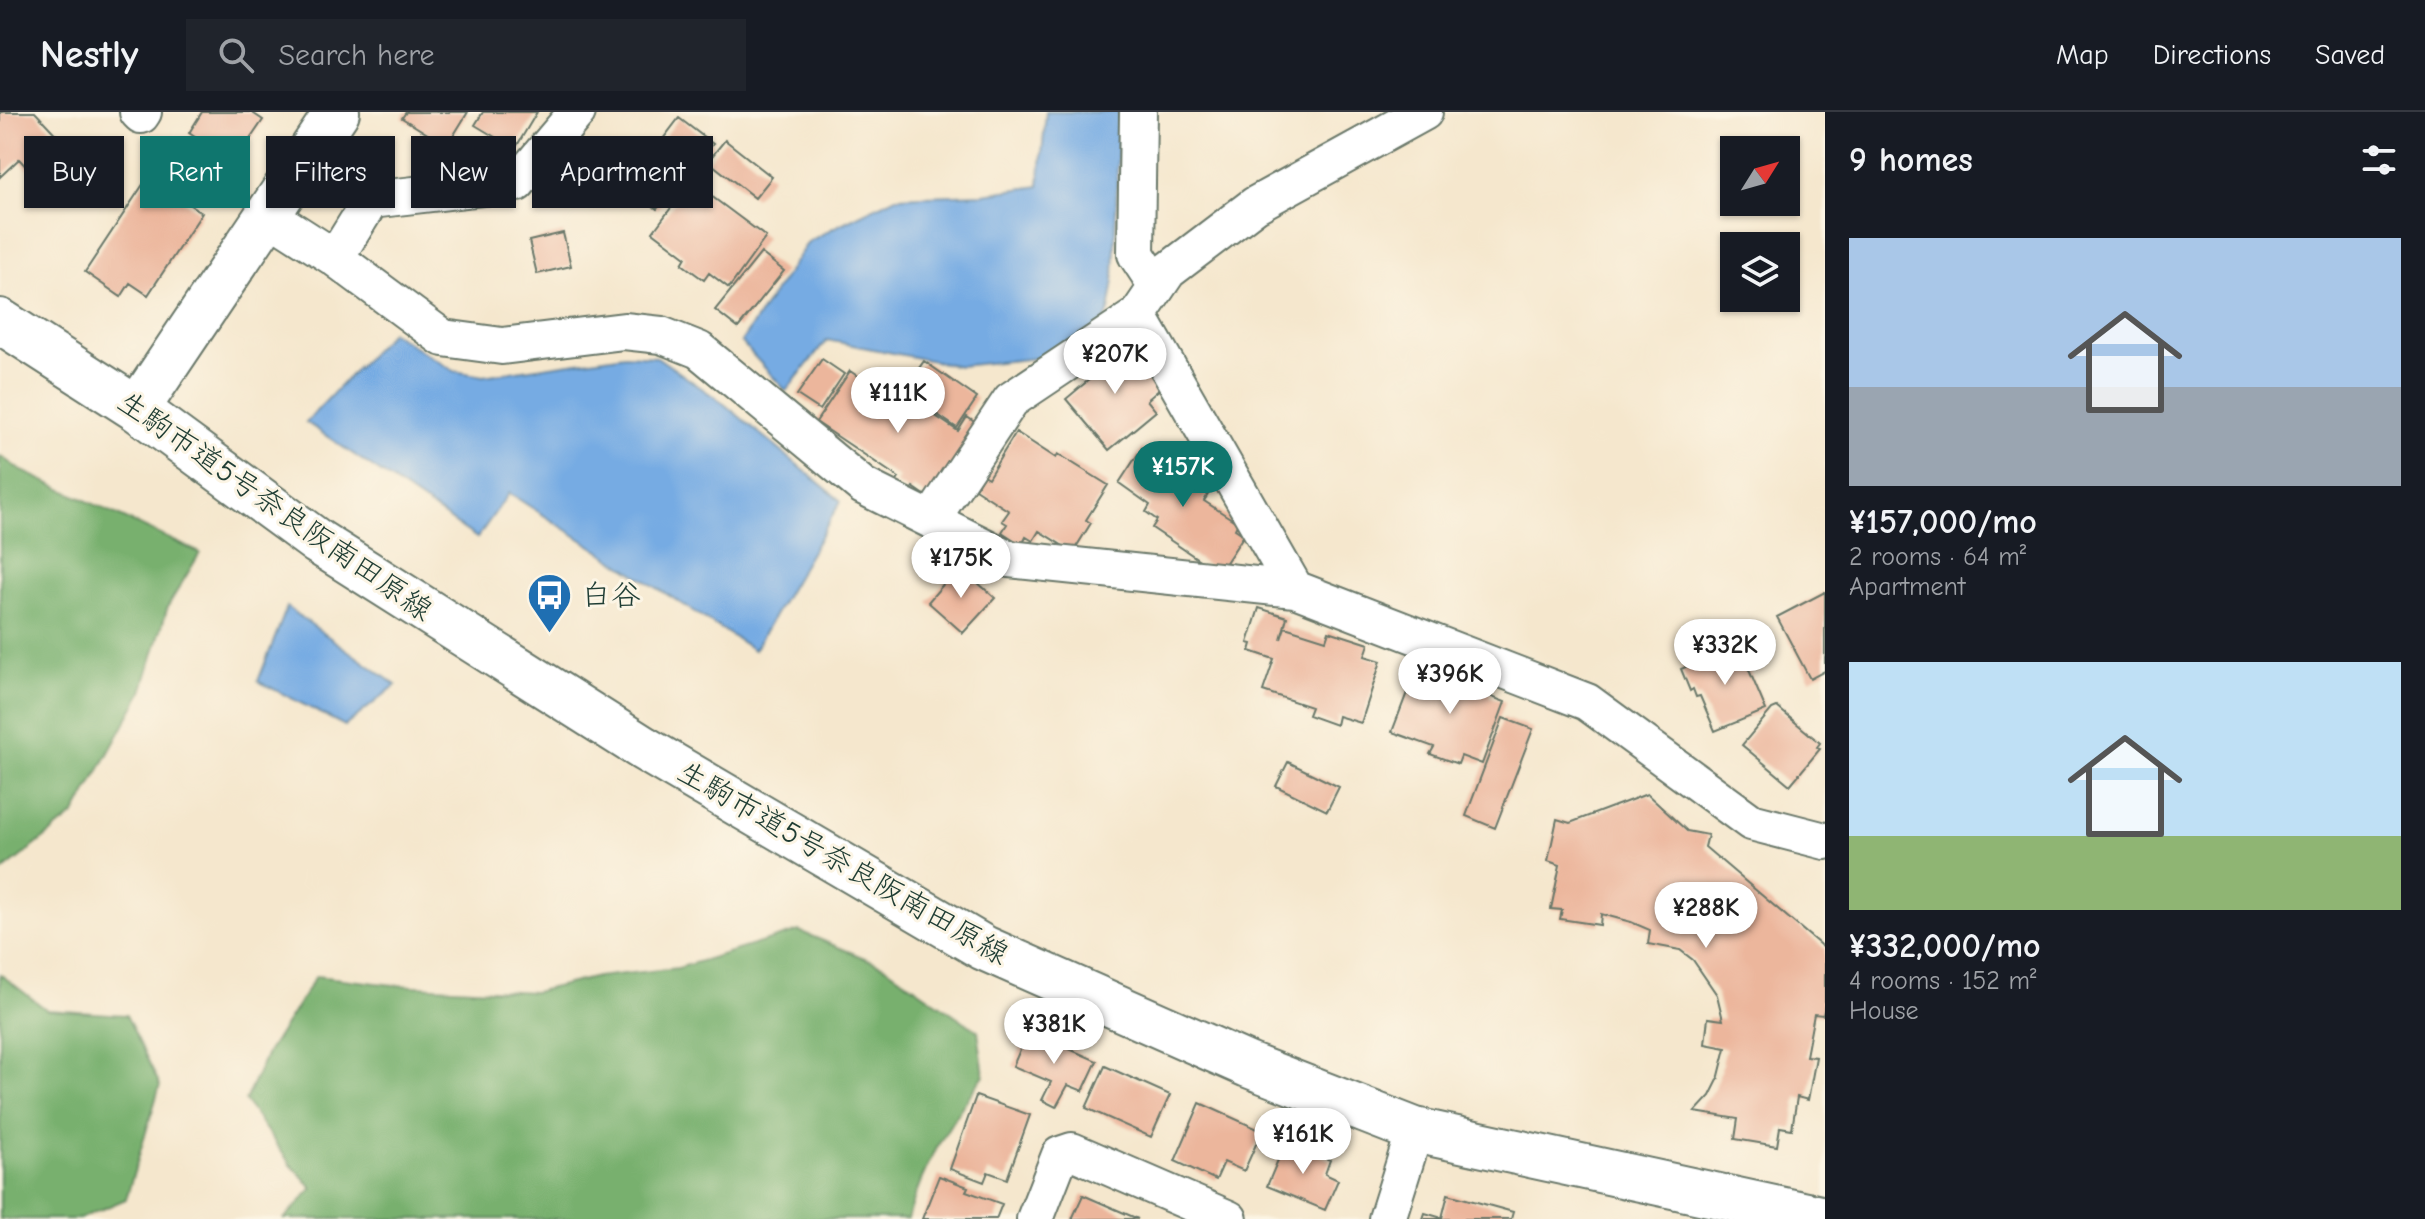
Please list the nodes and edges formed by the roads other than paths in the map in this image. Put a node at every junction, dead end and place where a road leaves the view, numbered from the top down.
1 (337, 112) edge
2 (577, 112) edge
3 (1138, 112) edge
4 (1424, 112) edge
5 (268, 215) junction
6 (335, 258) junction
7 (1148, 301) junction
8 (0, 321) edge
9 (137, 409) junction
10 (931, 520) junction
11 (1295, 589) junction
12 (1825, 841) edge
13 (1415, 1130) junction
14 (1035, 1219) edge
15 (1229, 1219) edge
16 (1387, 1219) edge
17 (1825, 1219) edge

1 - 5 street
2 - 6 street
3 - 7 street
4 - 7 street
5 - 6 street
5 - 9 street
6 - 10 street
7 - 10 street
7 - 11 street
8 - 9 street, 生駒市道5号奈良阪南田原線
9 - 13 street, 生駒市道5号奈良阪南田原線
10 - 11 street
11 - 12 street
13 - 16 street
13 - 17 street, 生駒市道5号奈良阪南田原線
14 - 15 street

